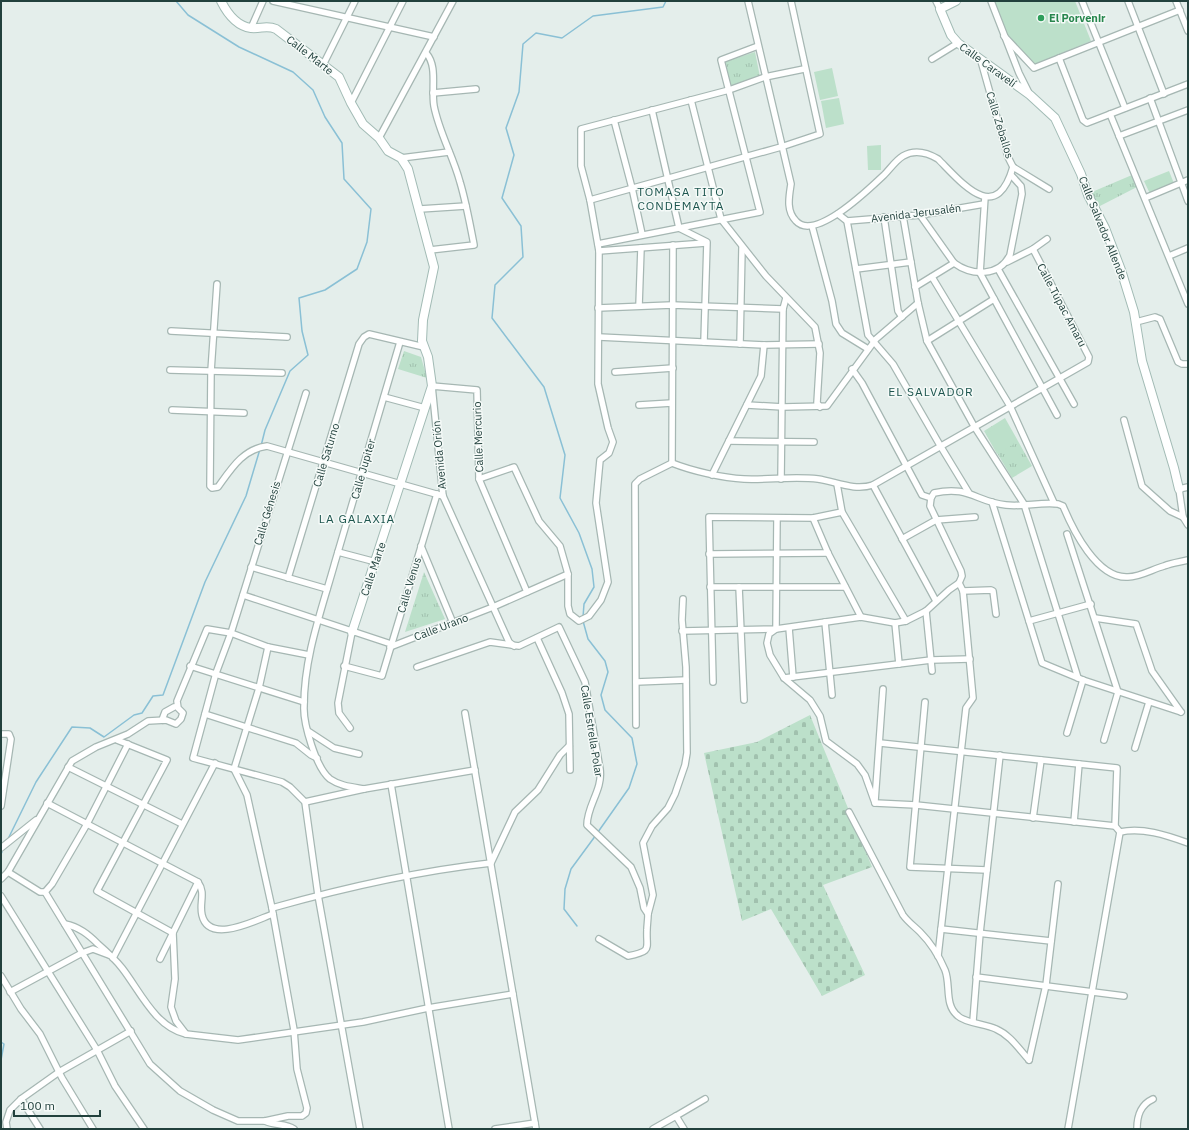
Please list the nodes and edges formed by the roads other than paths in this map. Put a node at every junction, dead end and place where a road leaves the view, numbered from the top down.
1 (221, 1) edge
2 (263, 1) edge
3 (273, 1) edge
4 (355, 1) edge
5 (403, 1) edge
6 (454, 1) edge
7 (748, 1) edge
8 (791, 1) edge
9 (936, 1) edge
10 (956, 1) edge
11 (991, 1) edge
12 (1082, 1) edge
13 (1128, 1) edge
14 (1176, 1) edge
15 (940, 9) junction
16 (1180, 10) junction
17 (347, 17) junction
18 (1138, 27) junction
19 (251, 28) junction
20 (390, 28) junction
21 (1188, 31) edge
22 (1004, 36) junction
23 (434, 37) junction
24 (1099, 42) junction
25 (958, 43) junction
26 (758, 46) junction
27 (426, 53) junction
28 (1059, 58) junction
29 (932, 59) dead end
30 (981, 60) junction
31 (323, 65) junction
32 (804, 69) junction
33 (765, 77) junction
34 (1188, 84) edge
35 (476, 89) dead end
36 (729, 90) junction
37 (433, 93) junction
38 (1164, 94) junction
39 (1030, 95) junction
40 (1150, 98) junction
41 (691, 100) junction
42 (351, 103) junction
43 (1125, 108) junction
44 (652, 110) junction
45 (1188, 110) edge
46 (1110, 114) junction
47 (614, 120) junction
48 (1158, 121) junction
49 (1119, 136) junction
50 (379, 138) junction
51 (782, 147) junction
52 (449, 152) junction
53 (747, 157) junction
54 (401, 158) junction
55 (1013, 166) junction
56 (708, 168) junction
57 (1011, 175) junction
58 (669, 178) junction
59 (1188, 180) edge
60 (1181, 183) junction
61 (632, 188) junction
62 (1049, 189) dead end
63 (985, 197) junction
64 (1145, 198) junction
65 (590, 200) junction
66 (1188, 201) edge
67 (984, 204) junction
68 (466, 206) junction
69 (420, 209) junction
70 (838, 214) junction
71 (920, 214) junction
72 (903, 216) junction
73 (884, 217) junction
74 (721, 219) junction
75 (847, 221) junction
76 (812, 226) junction
77 (679, 228) junction
78 (642, 234) junction
79 (1047, 239) dead end
80 (707, 242) junction
81 (598, 244) junction
82 (673, 245) junction
83 (641, 248) junction
84 (742, 248) junction
85 (1188, 248) edge
86 (1033, 249) junction
87 (430, 250) junction
88 (599, 251) junction
89 (1169, 256) junction
90 (911, 262) junction
91 (1007, 262) junction
92 (954, 263) junction
93 (891, 264) junction
94 (998, 269) junction
95 (856, 270) junction
96 (980, 273) junction
97 (932, 277) junction
98 (217, 284) dead end
99 (915, 287) junction
100 (786, 298) junction
101 (994, 299) junction
102 (918, 303) junction
103 (1188, 304) edge
104 (672, 305) junction
105 (639, 306) junction
106 (705, 306) junction
107 (598, 308) junction
108 (740, 308) junction
109 (783, 310) junction
110 (902, 317) junction
111 (959, 321) junction
112 (1136, 322) junction
113 (171, 331) dead end
114 (214, 332) junction
115 (287, 337) dead end
116 (599, 337) junction
117 (928, 340) junction
118 (673, 341) junction
119 (400, 342) junction
120 (704, 342) junction
121 (873, 343) junction
122 (740, 344) junction
123 (782, 344) junction
124 (819, 344) junction
125 (764, 345) junction
126 (424, 347) junction
127 (868, 349) junction
128 (1188, 364) edge
129 (673, 368) junction
130 (852, 369) junction
131 (170, 370) dead end
132 (211, 371) junction
133 (615, 372) dead end
134 (282, 373) dead end
135 (1059, 378) junction
136 (432, 386) junction
137 (1042, 387) junction
138 (306, 393) dead end
139 (384, 397) junction
140 (672, 403) junction
141 (1074, 404) dead end
142 (639, 405) dead end
143 (747, 405) junction
144 (1010, 406) junction
145 (783, 407) junction
146 (820, 407) junction
147 (425, 408) junction
148 (172, 410) dead end
149 (210, 412) junction
150 (244, 413) dead end
151 (1057, 414) dead end
152 (1124, 420) dead end
153 (974, 426) junction
154 (729, 440) junction
155 (782, 442) junction
156 (814, 442) dead end
157 (941, 447) junction
158 (286, 451) junction
159 (324, 462) junction
160 (672, 463) junction
161 (906, 465) junction
162 (361, 472) junction
163 (712, 475) junction
164 (479, 479) junction
165 (781, 479) junction
166 (402, 484) junction
167 (837, 484) junction
168 (873, 484) junction
169 (1188, 487) edge
170 (1179, 490) junction
171 (969, 493) junction
172 (440, 495) junction
173 (931, 498) junction
174 (992, 502) junction
175 (1054, 503) junction
176 (1024, 504) junction
177 (842, 512) junction
178 (975, 517) dead end
179 (1183, 517) junction
180 (777, 518) junction
181 (813, 518) junction
182 (936, 520) junction
183 (1188, 525) edge
184 (1067, 534) dead end
185 (902, 539) junction
186 (421, 546) junction
187 (338, 552) junction
188 (776, 552) junction
189 (828, 552) junction
190 (709, 554) junction
191 (1188, 560) edge
192 (376, 562) junction
193 (251, 567) junction
194 (568, 574) junction
195 (288, 578) junction
196 (959, 583) junction
197 (776, 586) junction
198 (710, 587) junction
199 (739, 587) junction
200 (845, 587) junction
201 (327, 590) junction
202 (527, 592) junction
203 (963, 592) junction
204 (242, 595) junction
205 (683, 599) dead end
206 (936, 601) junction
207 (1091, 604) junction
208 (493, 607) junction
209 (926, 612) junction
210 (1058, 613) junction
211 (996, 614) dead end
212 (861, 617) junction
213 (1095, 618) junction
214 (318, 619) junction
215 (1029, 620) junction
216 (906, 621) junction
217 (825, 622) junction
218 (453, 623) junction
219 (895, 623) junction
220 (788, 628) junction
221 (711, 629) junction
222 (776, 629) junction
223 (740, 630) junction
224 (682, 631) junction
225 (352, 632) junction
226 (231, 633) junction
227 (537, 638) junction
228 (390, 645) junction
229 (268, 647) junction
230 (514, 647) junction
231 (309, 655) junction
232 (970, 659) junction
233 (931, 660) junction
234 (899, 664) junction
235 (190, 666) junction
236 (344, 666) junction
237 (417, 667) dead end
238 (932, 671) dead end
239 (830, 672) junction
240 (216, 673) junction
241 (793, 677) junction
242 (784, 678) junction
243 (1081, 679) junction
244 (686, 680) junction
245 (636, 682) junction
246 (713, 682) dead end
247 (259, 688) junction
248 (883, 689) dead end
249 (1118, 692) junction
250 (832, 695) dead end
251 (744, 700) dead end
252 (304, 702) junction
253 (925, 702) dead end
254 (1149, 702) junction
255 (174, 707) dead end
256 (466, 713) dead end
257 (205, 714) junction
258 (162, 720) junction
259 (636, 725) dead end
260 (247, 727) junction
261 (350, 728) dead end
262 (308, 731) junction
263 (1067, 733) dead end
264 (1, 734) edge
265 (117, 740) junction
266 (1104, 740) dead end
267 (880, 742) junction
268 (128, 744) junction
269 (570, 746) junction
270 (921, 747) junction
271 (1135, 748) dead end
272 (962, 751) junction
273 (359, 754) dead end
274 (1000, 755) junction
275 (317, 758) junction
276 (1041, 760) junction
277 (215, 763) junction
278 (1079, 764) junction
279 (68, 767) junction
280 (234, 769) junction
281 (475, 770) junction
282 (570, 770) dead end
283 (391, 784) junction
284 (106, 786) junction
285 (364, 789) junction
286 (305, 802) junction
287 (47, 803) junction
288 (875, 803) junction
289 (144, 805) junction
290 (916, 805) junction
291 (1, 806) edge
292 (955, 809) junction
293 (849, 812) dead end
294 (993, 813) junction
295 (40, 817) junction
296 (1033, 818) junction
297 (1074, 822) junction
298 (87, 824) junction
299 (182, 824) junction
300 (1115, 826) junction
301 (1120, 832) junction
302 (1188, 843) edge
303 (123, 844) junction
304 (1, 848) edge
305 (491, 863) junction
306 (162, 864) junction
307 (948, 868) junction
308 (987, 870) junction
309 (8, 872) junction
310 (407, 877) junction
311 (1, 879) edge
312 (198, 882) junction
313 (1058, 884) dead end
314 (45, 892) junction
315 (318, 895) junction
316 (1, 896) edge
317 (273, 911) junction
318 (136, 913) junction
319 (648, 914) junction
320 (65, 924) junction
321 (941, 929) junction
322 (173, 933) junction
323 (980, 933) junction
324 (599, 939) dead end
325 (1051, 940) junction
326 (82, 953) junction
327 (938, 956) junction
328 (112, 957) junction
329 (160, 959) dead end
330 (48, 972) junction
331 (1, 976) edge
332 (976, 977) junction
333 (1046, 985) junction
334 (1093, 991) junction
335 (10, 992) junction
336 (513, 994) junction
337 (1124, 996) dead end
338 (428, 1008) junction
339 (973, 1022) junction
340 (341, 1024) junction
341 (294, 1030) junction
342 (131, 1031) junction
343 (186, 1034) junction
344 (97, 1050) junction
345 (59, 1072) junction
346 (21, 1099) junction
347 (705, 1099) dead end
348 (1152, 1099) dead end
349 (676, 1116) junction
350 (265, 1121) junction
351 (535, 1126) edge
352 (7, 1129) edge
353 (40, 1129) edge
354 (93, 1129) edge
355 (144, 1129) edge
356 (294, 1129) edge
357 (360, 1129) edge
358 (449, 1129) edge
359 (495, 1129) edge
360 (653, 1129) edge
361 (684, 1129) edge
362 (1068, 1129) edge
363 (1137, 1129) edge

1 - 19 street
2 - 19 street
3 - 17 street
4 - 17 street
5 - 20 street
6 - 23 street
7 - 26 street
8 - 32 street
9 - 15 street
10 - 15 street
11 - 22 street
12 - 24 street
13 - 18 street
14 - 16 street
15 - 25 street, Calle Caravelí
16 - 18 street
16 - 21 street
17 - 20 street
17 - 31 street
18 - 24 street
18 - 38 street
19 - 31 street, Calle Marte
20 - 23 street
20 - 42 street
22 - 28 street
22 - 39 street
23 - 27 street
24 - 28 street
24 - 43 street
25 - 29 street
25 - 30 street, Calle Caravelí
26 - 33 street
26 - 36 street
27 - 37 street
27 - 50 street
28 - 46 street
30 - 39 street, Calle Caravelí
30 - 55 street, Calle Zeballos
31 - 42 street, Calle Marte
32 - 33 street
32 - 51 street
33 - 36 street
33 - 51 street
34 - 38 street
35 - 37 street
36 - 41 street
36 - 53 street
37 - 52 street
38 - 40 street
39 - 112 street, Calle Salvador Allende
40 - 43 street
40 - 48 street
41 - 44 street
41 - 56 street
42 - 50 street, Calle Marte
43 - 46 street
44 - 47 street
44 - 58 street
45 - 48 street
46 - 49 street
47 - 61 street
47 - 65 street
48 - 49 street
48 - 60 street
49 - 64 street
50 - 54 street, Calle Marte
51 - 53 street
51 - 76 street
52 - 54 street
52 - 68 street
53 - 56 street
53 - 74 street
54 - 69 street, Calle Marte
55 - 57 street
55 - 62 street
56 - 58 street
56 - 74 street
57 - 63 street
57 - 91 street
58 - 61 street
58 - 77 street
59 - 60 street
60 - 64 street
60 - 66 street
61 - 65 street
61 - 78 street
63 - 67 street
63 - 70 street
64 - 89 street
65 - 81 street
67 - 71 street, Avenida Jerusalén
67 - 96 street
68 - 69 street
68 - 87 street
69 - 87 street, Calle Marte
70 - 75 street
70 - 76 street
71 - 72 street, Avenida Jerusalén
71 - 92 street
72 - 73 street, Avenida Jerusalén
72 - 90 street
73 - 75 street, Avenida Jerusalén
73 - 93 street
74 - 77 street
74 - 84 street
75 - 95 street
76 - 127 street
77 - 78 street
77 - 80 street
78 - 81 street
79 - 86 street
80 - 82 street
80 - 106 street
81 - 88 street
82 - 83 street
82 - 104 street
83 - 88 street
83 - 105 street
84 - 100 street
84 - 108 street
85 - 89 street
86 - 91 street
86 - 135 street, Calle Túpac Amaru
87 - 126 street, Avenida Orión
88 - 107 street
89 - 103 street
90 - 93 street
90 - 99 street
91 - 94 street
92 - 96 street
92 - 97 street
93 - 95 street
93 - 110 street
94 - 96 street
94 - 135 street
95 - 121 street
96 - 101 street
97 - 99 street
97 - 111 street
98 - 114 street
99 - 102 street
100 - 109 street
100 - 124 street
101 - 111 street
101 - 137 street
102 - 110 street
102 - 117 street
104 - 105 street
104 - 106 street
104 - 118 street
105 - 107 street
106 - 108 street
106 - 120 street
107 - 116 street
108 - 109 street
108 - 122 street
109 - 123 street
110 - 121 street
111 - 117 street
111 - 144 street
112 - 128 street
112 - 170 street, Calle Salvador Allende
113 - 114 street
114 - 115 street
114 - 132 street
116 - 118 street
116 - 194 street
117 - 153 street
118 - 120 street
118 - 129 street
119 - 126 street
119 - 139 street, Calle Jupiter
119 - 159 street, Calle Saturno
120 - 122 street
121 - 127 street
121 - 157 street
122 - 125 street
123 - 124 street
123 - 125 street
123 - 145 street
124 - 146 street
125 - 143 street
126 - 136 street, Avenida Orión
127 - 130 street
129 - 133 street
129 - 140 street
130 - 146 street
130 - 161 street
131 - 132 street
132 - 134 street
132 - 149 street
135 - 137 street
135 - 141 street
136 - 147 street, Calle Marte
136 - 164 street, Calle Mercurio
136 - 172 street, Avenida Orión
137 - 144 street
137 - 151 street
138 - 158 street, Calle Génesis
139 - 147 street
139 - 162 street, Calle Jupiter
140 - 142 street
140 - 160 street
143 - 145 street
143 - 154 street
144 - 153 street
144 - 175 street
145 - 146 street
145 - 155 street
147 - 166 street, Calle Marte
148 - 149 street
149 - 150 street
149 - 158 street
152 - 179 street
153 - 157 street
153 - 176 street
154 - 155 street
154 - 163 street
155 - 156 street
155 - 165 street
157 - 161 street
157 - 171 street
158 - 159 street
158 - 193 street, Calle Génesis
159 - 162 street
159 - 195 street, Calle Saturno
160 - 163 street
160 - 245 street
161 - 168 street
161 - 173 street
162 - 166 street
162 - 187 street, Calle Jupiter
163 - 165 street
164 - 194 street
164 - 202 street, Calle Mercurio
165 - 167 street
166 - 172 street
166 - 192 street, Calle Marte
167 - 168 street
167 - 177 street
168 - 185 street
169 - 170 street
170 - 179 street
171 - 173 street
171 - 174 street
172 - 186 street, Calle Venus
172 - 208 street, Avenida Orión
173 - 182 street
174 - 176 street
174 - 215 street
175 - 176 street
175 - 191 street
176 - 210 street
177 - 181 street
177 - 216 street
178 - 182 street
179 - 183 street
180 - 181 street
180 - 188 street
180 - 190 street
181 - 189 street
182 - 185 street
182 - 196 street
184 - 207 street
185 - 206 street
186 - 218 street
186 - 228 street, Calle Venus
187 - 192 street
187 - 201 street, Calle Jupiter
188 - 189 street
188 - 190 street
188 - 197 street
189 - 200 street
190 - 198 street
192 - 225 street, Calle Marte
193 - 195 street
193 - 204 street, Calle Génesis
194 - 202 street, Calle Urano
195 - 201 street
196 - 203 street
196 - 206 street
197 - 199 street
197 - 200 street
197 - 222 street
198 - 199 street
198 - 221 street
199 - 223 street
200 - 212 street
201 - 214 street, Calle Jupiter
202 - 208 street, Calle Urano
203 - 211 street
203 - 232 street
204 - 214 street
204 - 226 street, Calle Génesis
205 - 224 street
206 - 209 street
207 - 210 street
207 - 213 street
208 - 218 street, Calle Urano
208 - 230 street, Avenida Orión
209 - 216 street
209 - 233 street
210 - 215 street
210 - 243 street
212 - 217 street
212 - 219 street
213 - 249 street
213 - 254 street
214 - 225 street
214 - 231 street, Calle Jupiter
215 - 243 street
216 - 219 street
217 - 220 street
217 - 239 street
218 - 228 street, Calle Urano
219 - 234 street
220 - 222 street
220 - 241 street
221 - 223 street
221 - 224 street
221 - 246 street
222 - 223 street
222 - 242 street
223 - 251 street
224 - 244 street
225 - 228 street
225 - 236 street, Calle Marte
226 - 229 street
226 - 235 street
226 - 240 street, Calle Génesis
227 - 230 street
227 - 269 street
227 - 319 street, Calle Estrella Polar
228 - 236 street, Calle Venus
229 - 231 street
229 - 247 street
230 - 237 street
231 - 252 street, Calle Jupiter
232 - 233 street
232 - 272 street
233 - 234 street
233 - 238 street
234 - 239 street
235 - 240 street
235 - 258 street
236 - 261 street, Calle Marte
239 - 241 street
239 - 250 street
240 - 247 street
240 - 257 street, Calle Génesis
241 - 242 street
242 - 288 street
243 - 249 street
243 - 263 street
244 - 245 street
244 - 319 street
245 - 259 street
247 - 252 street
247 - 260 street
248 - 267 street
249 - 254 street
249 - 266 street
252 - 262 street, Calle Jupiter
253 - 270 street
254 - 271 street
255 - 258 street
256 - 281 street
257 - 260 street
257 - 277 street, Calle Génesis
258 - 265 street
260 - 275 street
260 - 280 street
262 - 273 street
262 - 275 street, Calle Jupiter
264 - 291 street
265 - 268 street
265 - 279 street
267 - 270 street
267 - 288 street
268 - 284 street
268 - 289 street
269 - 282 street
269 - 305 street
270 - 272 street
270 - 290 street
272 - 274 street
272 - 292 street
274 - 276 street
274 - 294 street
275 - 285 street, Calle Jupiter
276 - 278 street
276 - 296 street
277 - 280 street
277 - 299 street
278 - 297 street
278 - 300 street
279 - 284 street
279 - 287 street
280 - 286 street
280 - 317 street
281 - 283 street
281 - 305 street
283 - 285 street
283 - 310 street
284 - 289 street
284 - 298 street
285 - 286 street
286 - 315 street
287 - 295 street
287 - 298 street
288 - 290 street
289 - 299 street
289 - 303 street
290 - 292 street
290 - 307 street
292 - 294 street
292 - 307 street
293 - 327 street
294 - 296 street
294 - 308 street
295 - 304 street
295 - 309 street
296 - 297 street
297 - 300 street
298 - 303 street
298 - 314 street
299 - 306 street
300 - 301 street
301 - 302 street
301 - 334 street
303 - 306 street
303 - 318 street
305 - 310 street
305 - 336 street
306 - 312 street
306 - 318 street
307 - 308 street
307 - 321 street
308 - 323 street
309 - 311 street
309 - 314 street
310 - 315 street
310 - 338 street
312 - 317 street
312 - 322 street
313 - 325 street
314 - 320 street
315 - 317 street
315 - 340 street
316 - 330 street
317 - 341 street
318 - 322 street
318 - 328 street
319 - 324 street
320 - 326 street
320 - 328 street
321 - 323 street
321 - 327 street
322 - 329 street
322 - 343 street
323 - 325 street
323 - 332 street
325 - 333 street
326 - 328 street
326 - 330 street
326 - 342 street
327 - 339 street
328 - 343 street
330 - 335 street
330 - 344 street
331 - 335 street
332 - 333 street
332 - 339 street
333 - 334 street
333 - 339 street
334 - 337 street
334 - 362 street
335 - 345 street
336 - 338 street
336 - 351 street
338 - 340 street
338 - 358 street
340 - 341 street
340 - 357 street
341 - 343 street
341 - 350 street
342 - 344 street
342 - 350 street
344 - 345 street
344 - 355 street
345 - 346 street
345 - 354 street
346 - 352 street
346 - 353 street
347 - 349 street
348 - 363 street
349 - 360 street
349 - 361 street
350 - 356 street
351 - 359 street

